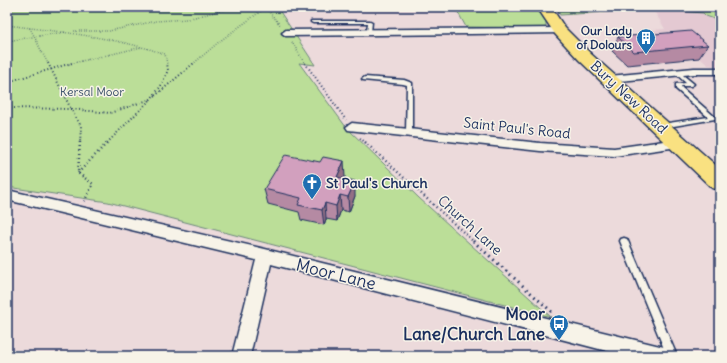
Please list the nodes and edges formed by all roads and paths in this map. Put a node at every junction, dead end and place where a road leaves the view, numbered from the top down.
1 (216, 7) edge
2 (235, 7) edge
3 (265, 7) edge
4 (544, 7) edge
5 (220, 10) junction
6 (313, 22) dead end
7 (7, 25) edge
8 (30, 28) junction
9 (66, 31) junction
10 (560, 31) junction
11 (369, 32) junction
12 (286, 33) junction
13 (36, 36) junction
14 (7, 41) edge
15 (142, 47) junction
16 (52, 70) junction
17 (720, 71) edge
18 (678, 73) junction
19 (365, 79) dead end
20 (609, 79) junction
21 (7, 82) edge
22 (151, 99) junction
23 (7, 108) edge
24 (72, 109) junction
25 (660, 126) junction
26 (352, 127) junction
27 (409, 132) junction
28 (678, 143) junction
29 (78, 173) junction
30 (720, 182) edge
31 (7, 195) edge
32 (80, 211) junction
33 (624, 241) dead end
34 (264, 256) junction
35 (554, 313) dead end
36 (644, 354) edge
37 (241, 356) edge
38 (664, 356) edge
39 (672, 356) edge

1 - 5 path
2 - 5 path
3 - 12 path, Church Lane
3 - 22 path
4 - 10 highway, Bury New Road
5 - 9 path
6 - 11 lane
7 - 8 path
8 - 9 path
8 - 13 path
9 - 13 path
9 - 15 path
10 - 11 street
10 - 20 highway, Bury New Road
11 - 12 street
12 - 26 path, Church Lane
13 - 14 path
13 - 16 path
15 - 16 path
15 - 22 path
16 - 21 path
16 - 24 path
17 - 18 street
18 - 20 street
18 - 25 lane
19 - 27 lane
20 - 25 highway, Bury New Road
22 - 24 path
22 - 29 path
23 - 24 path
24 - 29 path
25 - 28 highway, Bury New Road
26 - 27 street, Saint Paul's Road
26 - 35 path, Church Lane
27 - 28 street, Saint Paul's Road
28 - 30 highway, Bury New Road
29 - 32 path
31 - 32 street, Moor Lane
32 - 34 street, Moor Lane
33 - 39 lane
34 - 36 street, Moor Lane
34 - 37 street
36 - 38 street, Moor Lane

